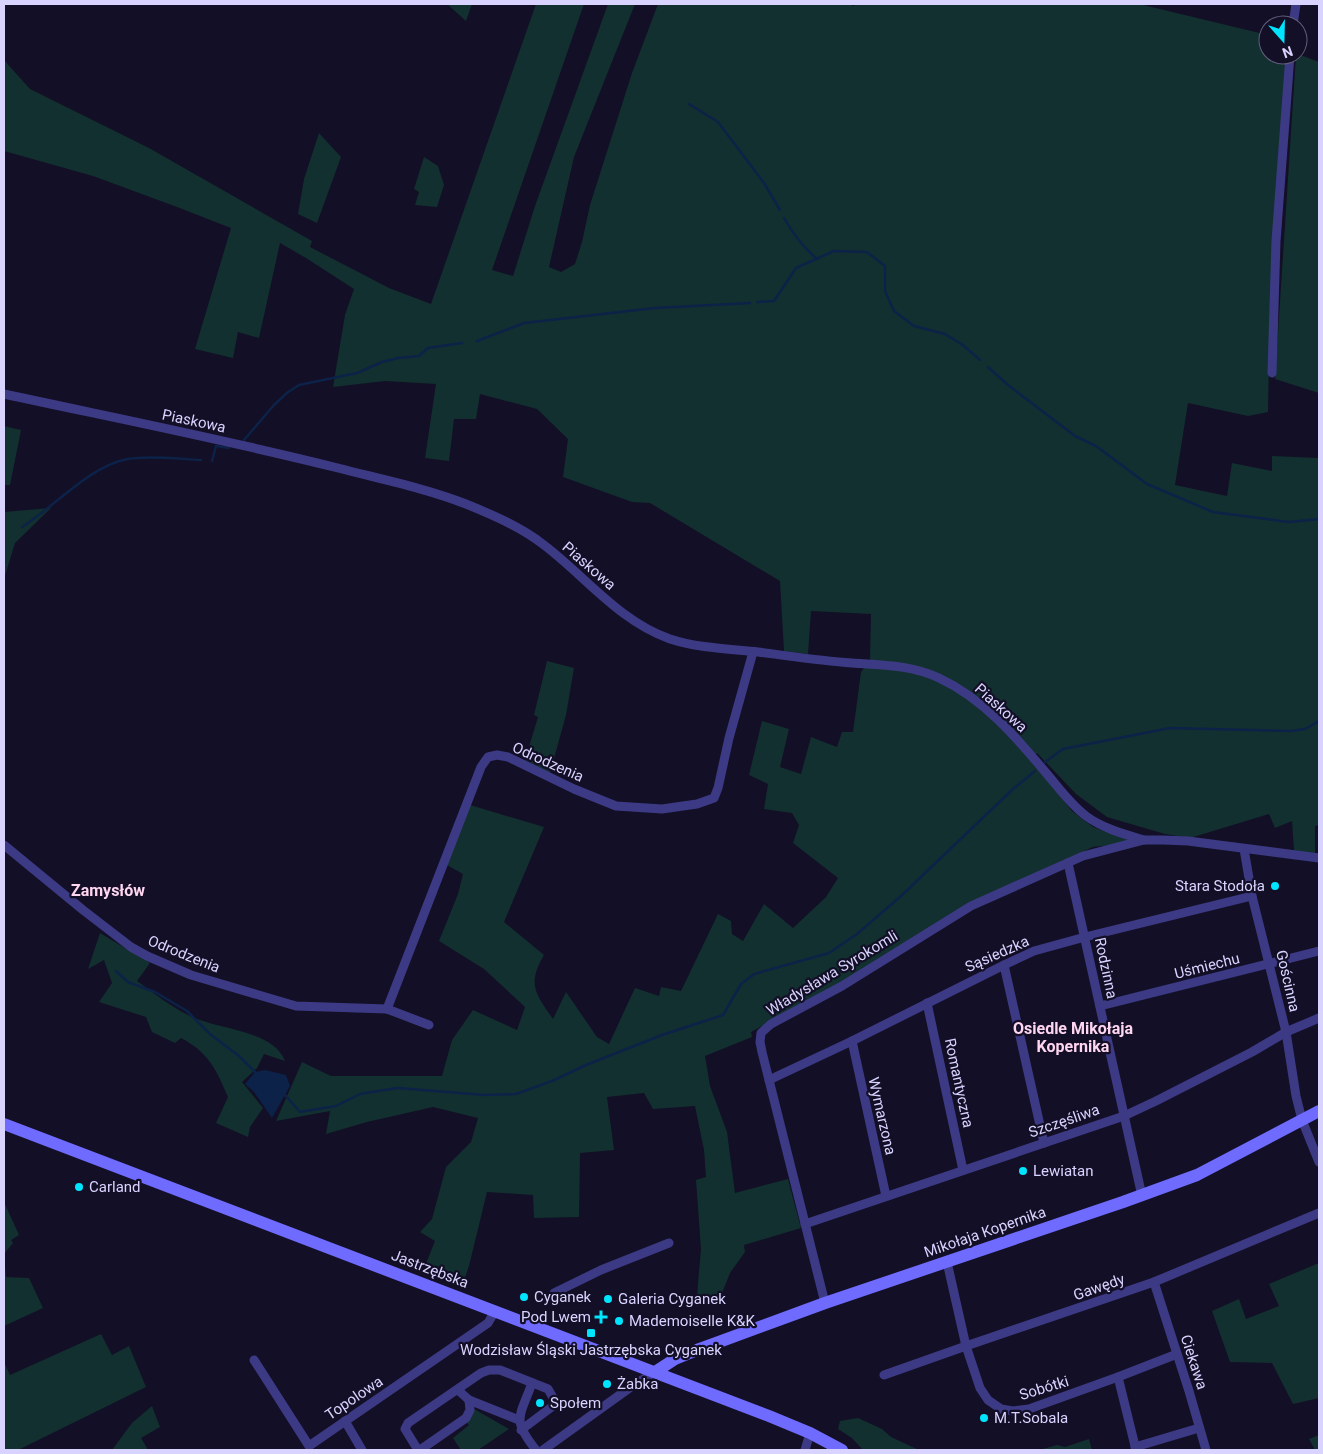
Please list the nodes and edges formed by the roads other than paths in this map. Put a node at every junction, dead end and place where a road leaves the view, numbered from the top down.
1 (1289, 65) edge
2 (1272, 373) dead end
3 (4, 394) edge
4 (753, 652) junction
5 (1109, 828) joint
6 (1144, 840) junction
7 (4, 846) edge
8 (1244, 849) junction
9 (1319, 858) edge
10 (1068, 862) junction
11 (1252, 896) junction
12 (1085, 937) junction
13 (1319, 951) edge
14 (1004, 964) junction
15 (1270, 964) junction
16 (927, 1003) junction
17 (1100, 1006) junction
18 (387, 1009) junction
19 (1319, 1018) edge
20 (430, 1025) dead end
21 (1286, 1032) junction
22 (852, 1042) junction
23 (769, 1080) junction
24 (1319, 1111) edge
25 (1124, 1116) junction
26 (1302, 1120) junction
27 (4, 1124) edge
28 (1044, 1143) junction
29 (1319, 1162) edge
30 (963, 1170) junction
31 (886, 1196) junction
32 (1142, 1196) junction
33 (1319, 1213) edge
34 (806, 1224) junction
35 (670, 1243) dead end
36 (947, 1262) junction
37 (1154, 1282) junction
38 (554, 1293) dead end
39 (825, 1303) junction
40 (495, 1311) junction
41 (966, 1346) junction
42 (1177, 1354) junction
43 (254, 1360) dead end
44 (655, 1372) junction
45 (884, 1375) dead end
46 (1118, 1377) junction
47 (532, 1383) junction
48 (458, 1390) junction
49 (469, 1400) junction
50 (518, 1420) junction
51 (345, 1421) junction
52 (1199, 1428) junction
53 (521, 1430) junction
54 (810, 1433) junction
55 (1135, 1448) edge
56 (362, 1450) edge
57 (419, 1450) edge
58 (536, 1450) edge
59 (543, 1450) edge
60 (805, 1450) edge
61 (842, 1450) edge
62 (1206, 1450) edge

1 - 2 street
3 - 4 street, Piaskowa
4 - 5 street, Piaskowa
4 - 18 street, Odrodzenia
5 - 6 street, Władysława Syrokomli
6 - 8 street, Władysława Syrokomli
6 - 10 street, Władysława Syrokomli
7 - 18 street, Odrodzenia
8 - 9 street, Władysława Syrokomli
8 - 11 street, Gościnna
10 - 12 street, Rodzinna
10 - 23 street, Władysława Syrokomli
11 - 12 street, Sąsiedzka
11 - 15 street, Gościnna
12 - 14 street, Sąsiedzka
12 - 17 street, Rodzinna
13 - 15 street, Uśmiechu
14 - 16 street, Sąsiedzka
14 - 28 street
15 - 17 street, Uśmiechu
15 - 21 street, Gościnna
16 - 22 street, Sąsiedzka
16 - 30 street, Romantyczna
17 - 25 street, Rodzinna
18 - 20 street, Odrodzenia
19 - 21 street, Szczęśliwa
21 - 25 street, Szczęśliwa
21 - 26 street, Gościnna
22 - 23 street, Sąsiedzka
22 - 31 street, Wymarzona
23 - 34 street, Władysława Syrokomli
24 - 26 main road, Mikołaja Kopernika
25 - 28 street, Szczęśliwa
25 - 32 street, Rodzinna
26 - 29 street
26 - 32 main road, Mikołaja Kopernika
27 - 40 main road, Jastrzębska
28 - 30 street, Szczęśliwa
30 - 31 street, Szczęśliwa
31 - 34 street, Szczęśliwa
32 - 36 main road, Mikołaja Kopernika
33 - 37 street, Gawędy
34 - 39 street, Władysława Syrokomli
35 - 38 street
36 - 39 main road, Mikołaja Kopernika
36 - 41 street, Sobótki
37 - 41 street, Gawędy
37 - 42 street, Ciekawa
39 - 44 main road, Mikołaja Kopernika
40 - 44 main road, Jastrzębska
40 - 51 street, Topolowa
41 - 45 street, Gawędy
41 - 46 street, Sobótki
42 - 46 street, Sobótki
42 - 52 street, Ciekawa
43 - 51 street, Topolowa
44 - 54 main road, Jastrzębska
44 - 59 street
46 - 55 street
47 - 48 street
47 - 50 street
47 - 53 street
48 - 49 street
48 - 57 street
49 - 50 street
49 - 57 street
50 - 53 street
51 - 56 street
52 - 55 street
52 - 62 street, Ciekawa
53 - 58 street
54 - 60 street
54 - 61 main road, Jastrzębska

